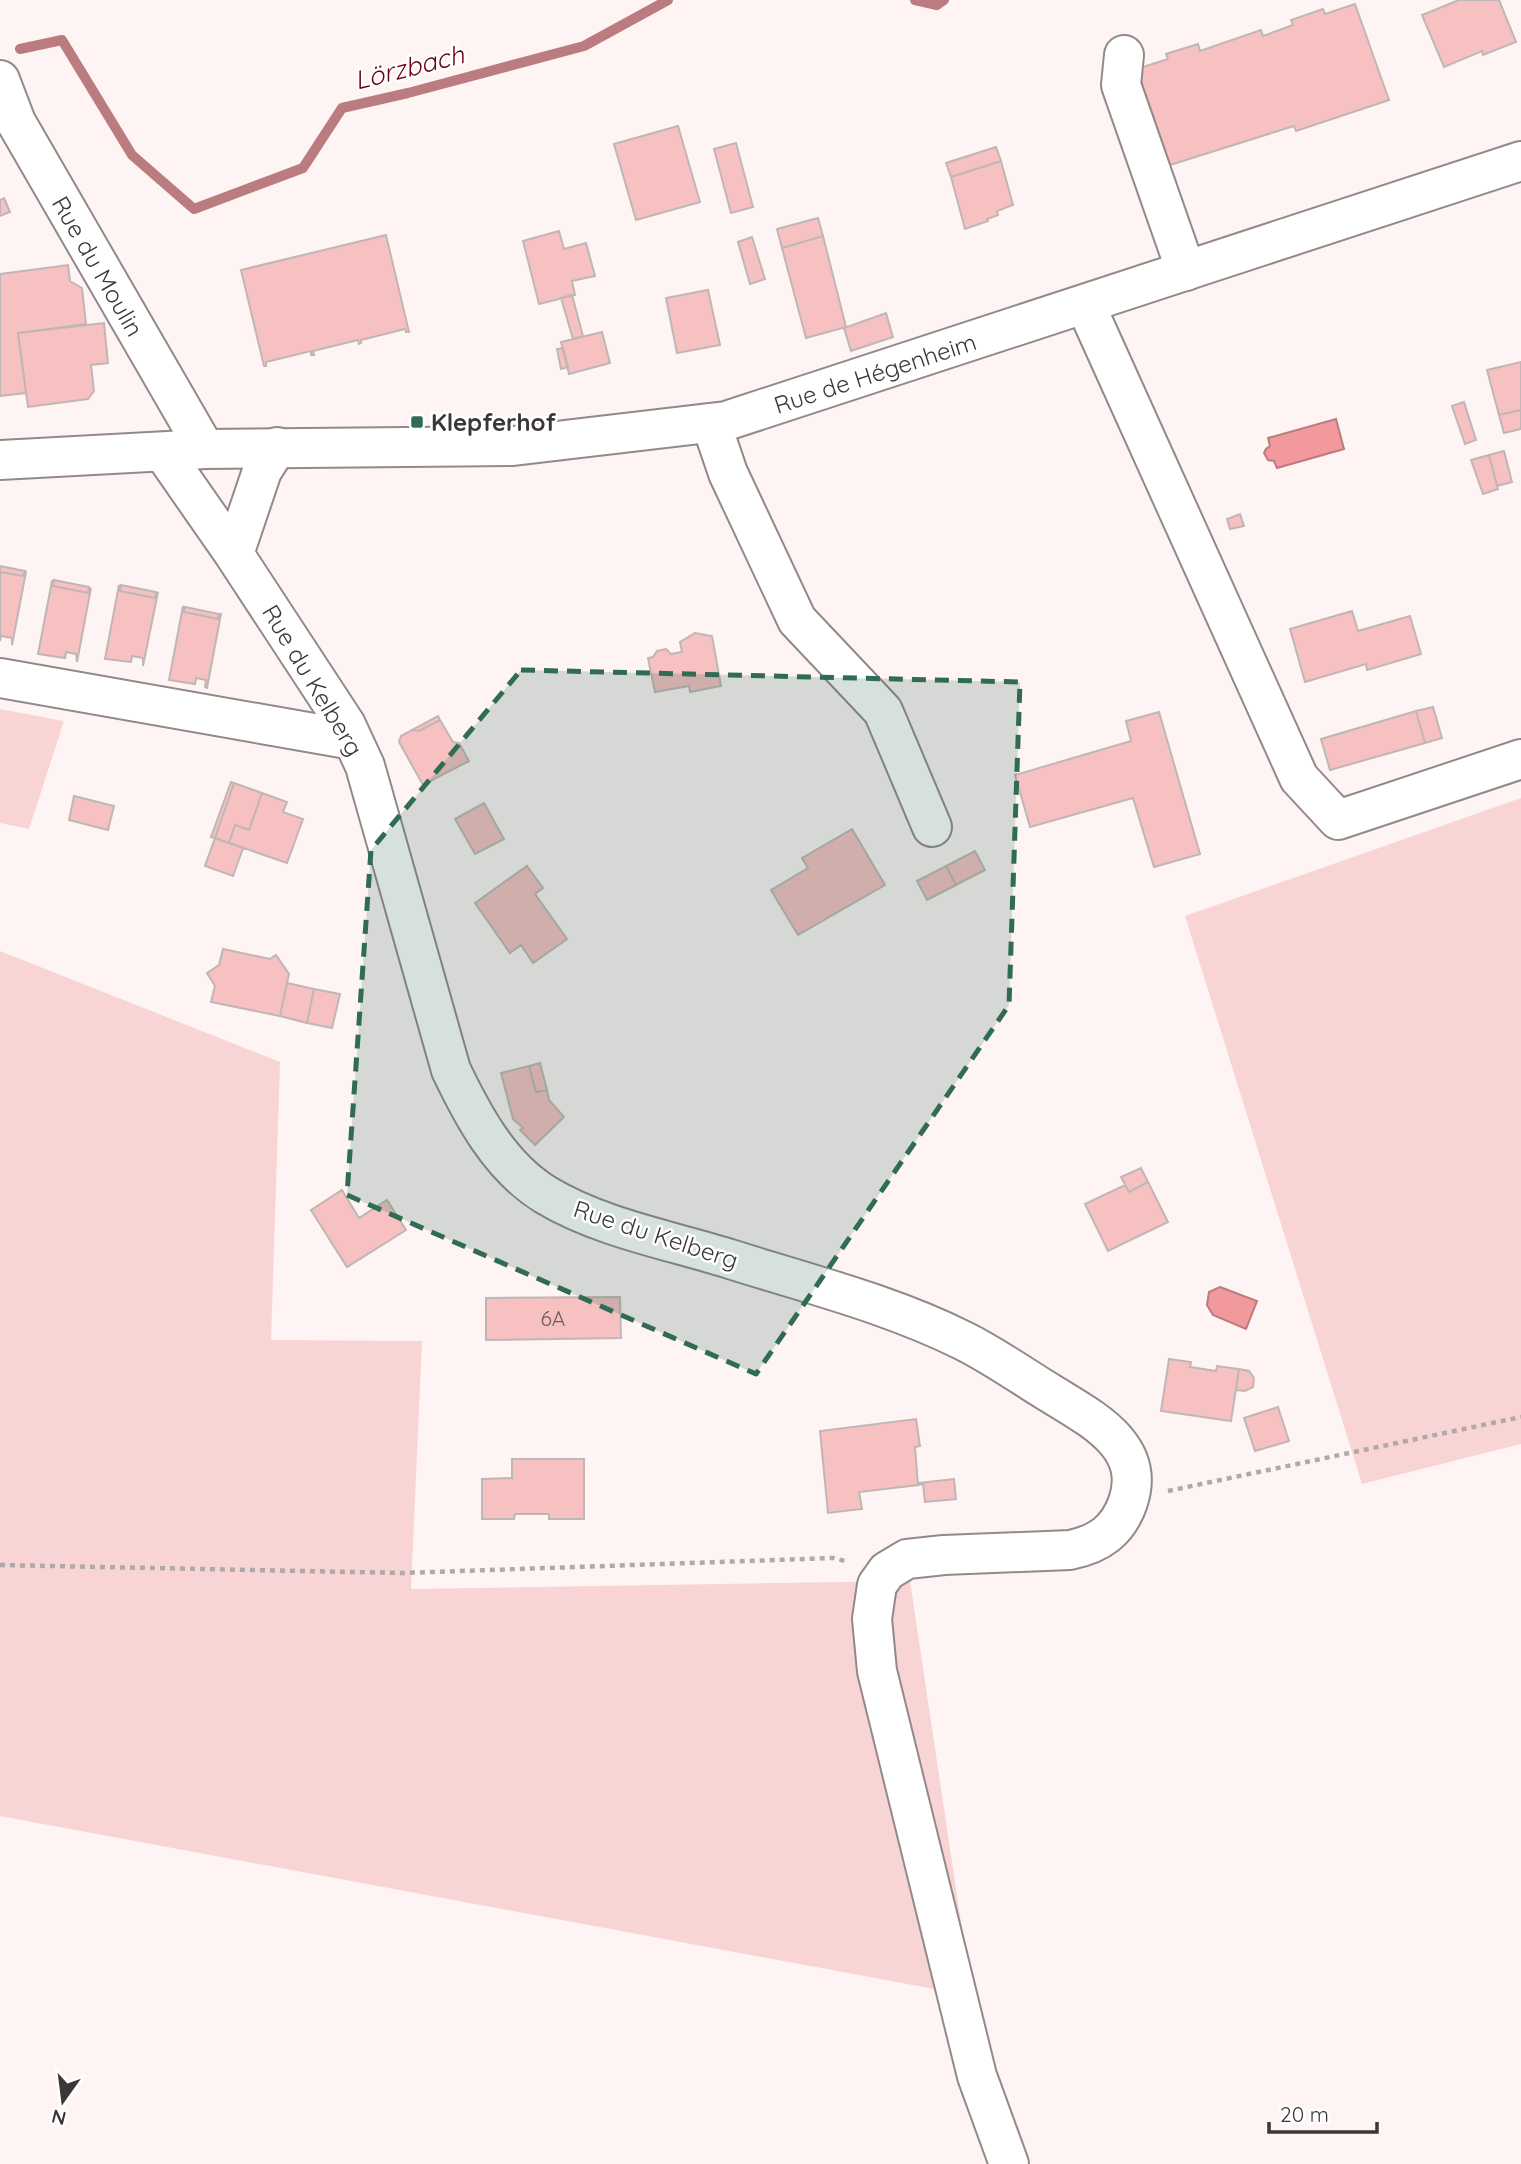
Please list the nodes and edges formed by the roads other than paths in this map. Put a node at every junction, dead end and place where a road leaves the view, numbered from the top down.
1 (1124, 55) dead end
2 (0, 80) edge
3 (1521, 161) edge
4 (1185, 271) junction
5 (1085, 304) junction
6 (711, 423) junction
7 (277, 447) junction
8 (205, 449) junction
9 (163, 452) junction
10 (0, 460) edge
11 (234, 554) junction
12 (0, 678) edge
13 (353, 740) junction
14 (1521, 759) edge
15 (932, 827) dead end
16 (1009, 2164) edge

1 - 4 street
2 - 8 street, Rue du Moulin
3 - 4 street, Rue de Hégenheim
4 - 5 street, Rue de Hégenheim
5 - 6 street, Rue de Hégenheim
5 - 14 street
6 - 7 street, Rue de Hégenheim
6 - 15 street
7 - 8 street, Rue de Hégenheim
7 - 11 street
8 - 9 street, Rue de Hégenheim
9 - 10 street, Rue de Hégenheim
9 - 11 street, Rue du Kelberg
11 - 13 street, Rue du Kelberg
12 - 13 street
13 - 16 street, Rue du Kelberg

